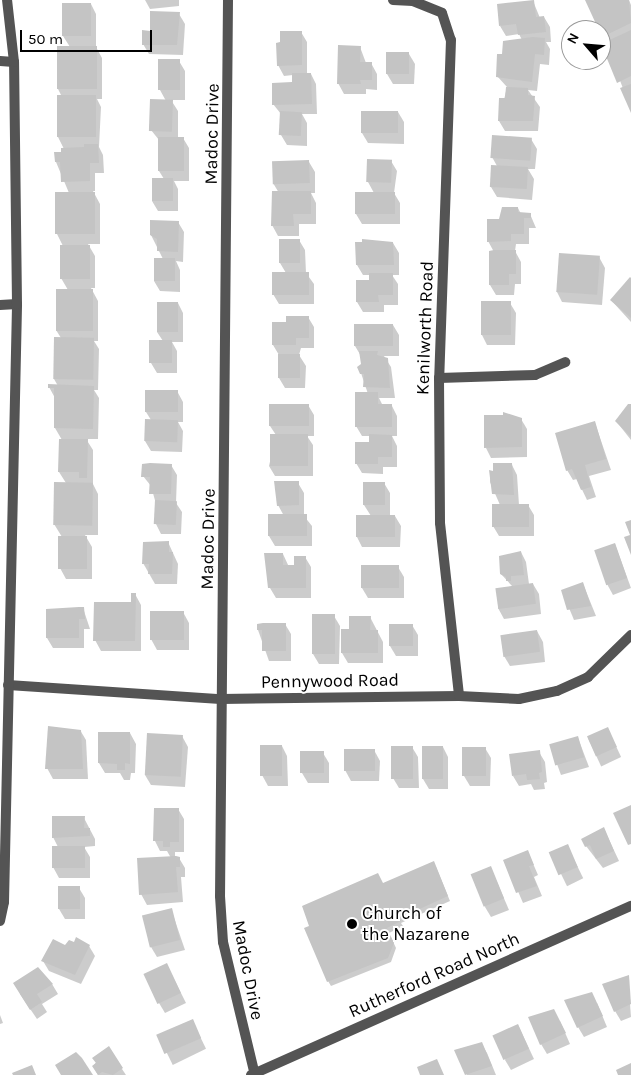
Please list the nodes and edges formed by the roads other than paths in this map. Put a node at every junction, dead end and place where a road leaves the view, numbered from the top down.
1 (7, 0) edge
2 (228, 0) edge
3 (393, 0) edge
4 (0, 61) edge
5 (14, 62) junction
6 (0, 304) edge
7 (17, 304) junction
8 (566, 362) dead end
9 (439, 378) junction
10 (631, 635) edge
11 (8, 685) junction
12 (460, 696) junction
13 (221, 699) junction
14 (631, 906) edge
15 (0, 921) edge
16 (253, 1075) edge

1 - 5 street
2 - 13 street, Madoc Drive
3 - 9 street, Kenilworth Road
4 - 5 street
5 - 7 street
6 - 7 street
7 - 11 street
8 - 9 street
9 - 12 street, Kenilworth Road
10 - 12 street, Pennywood Road
11 - 13 street, Pennywood Road
11 - 15 street
12 - 13 street, Pennywood Road
13 - 16 street, Madoc Drive
14 - 16 street, Rutherford Road North

